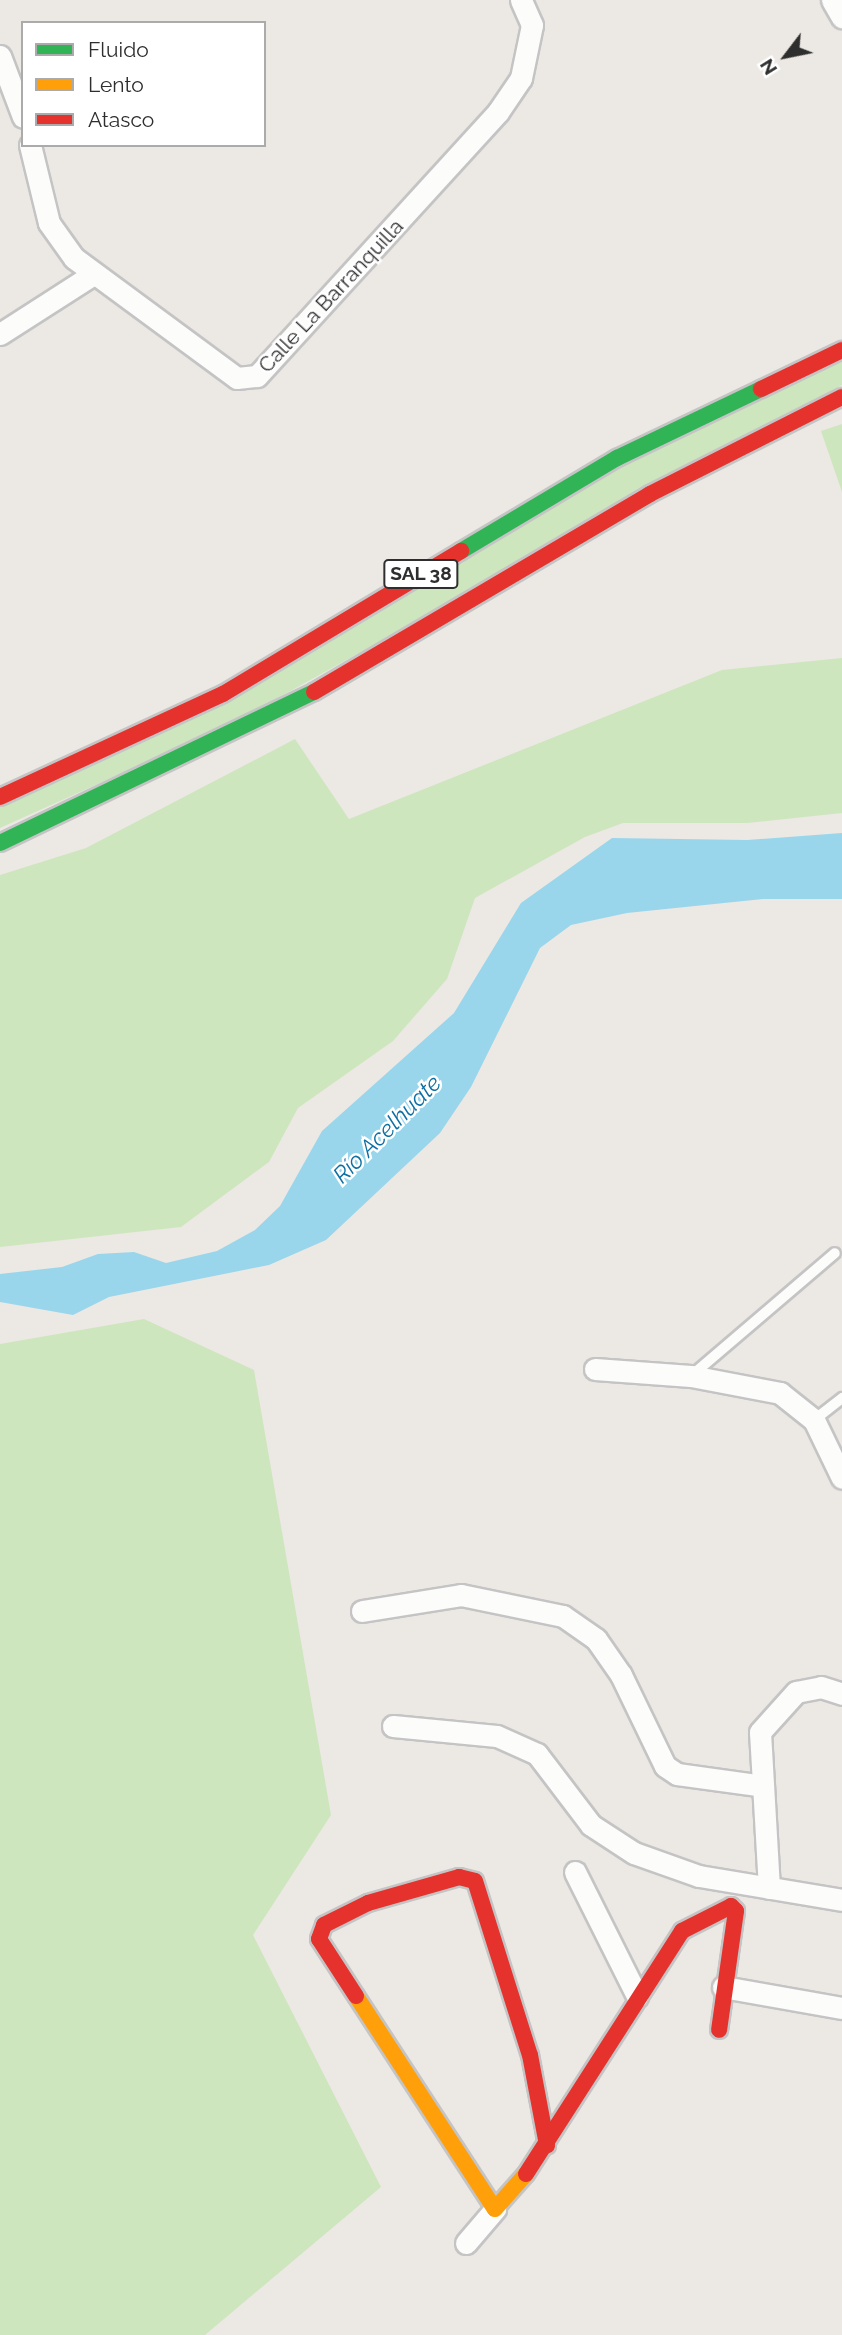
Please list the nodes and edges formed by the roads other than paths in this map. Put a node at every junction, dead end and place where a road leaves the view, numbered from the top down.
1 (521, 0) edge
2 (832, 0) edge
3 (842, 17) edge
4 (0, 56) edge
5 (21, 112) edge
6 (31, 147) edge
7 (92, 275) junction
8 (0, 334) edge
9 (842, 350) edge
10 (842, 397) edge
11 (0, 797) edge
12 (0, 843) edge
13 (835, 1252) dead end
14 (595, 1369) dead end
15 (691, 1376) junction
16 (842, 1398) edge
17 (814, 1420) junction
18 (842, 1478) edge
19 (362, 1611) dead end
20 (842, 1694) edge
21 (393, 1726) dead end
22 (763, 1786) junction
23 (575, 1872) dead end
24 (760, 1887) junction
25 (842, 1900) edge
26 (731, 1906) junction
27 (723, 1987) junction
28 (637, 1996) junction
29 (842, 2008) edge
30 (719, 2030) dead end
31 (547, 2145) junction
32 (495, 2209) junction
33 (466, 2243) dead end

1 - 7 street, Calle La Barranquilla
2 - 3 street
4 - 5 street
6 - 7 street, Calle La Barranquilla
7 - 8 street
9 - 11 main road, SAL 38
10 - 12 main road, SAL 38
13 - 15 lane
14 - 15 street
15 - 17 street
16 - 17 lane
17 - 18 street
19 - 22 street
20 - 22 street
21 - 24 street
22 - 24 street
23 - 28 street
24 - 25 street
24 - 26 street
26 - 27 main road
26 - 28 main road
27 - 29 street
27 - 30 main road
28 - 31 main road
31 - 32 main road
31 - 32 main road
32 - 33 street

